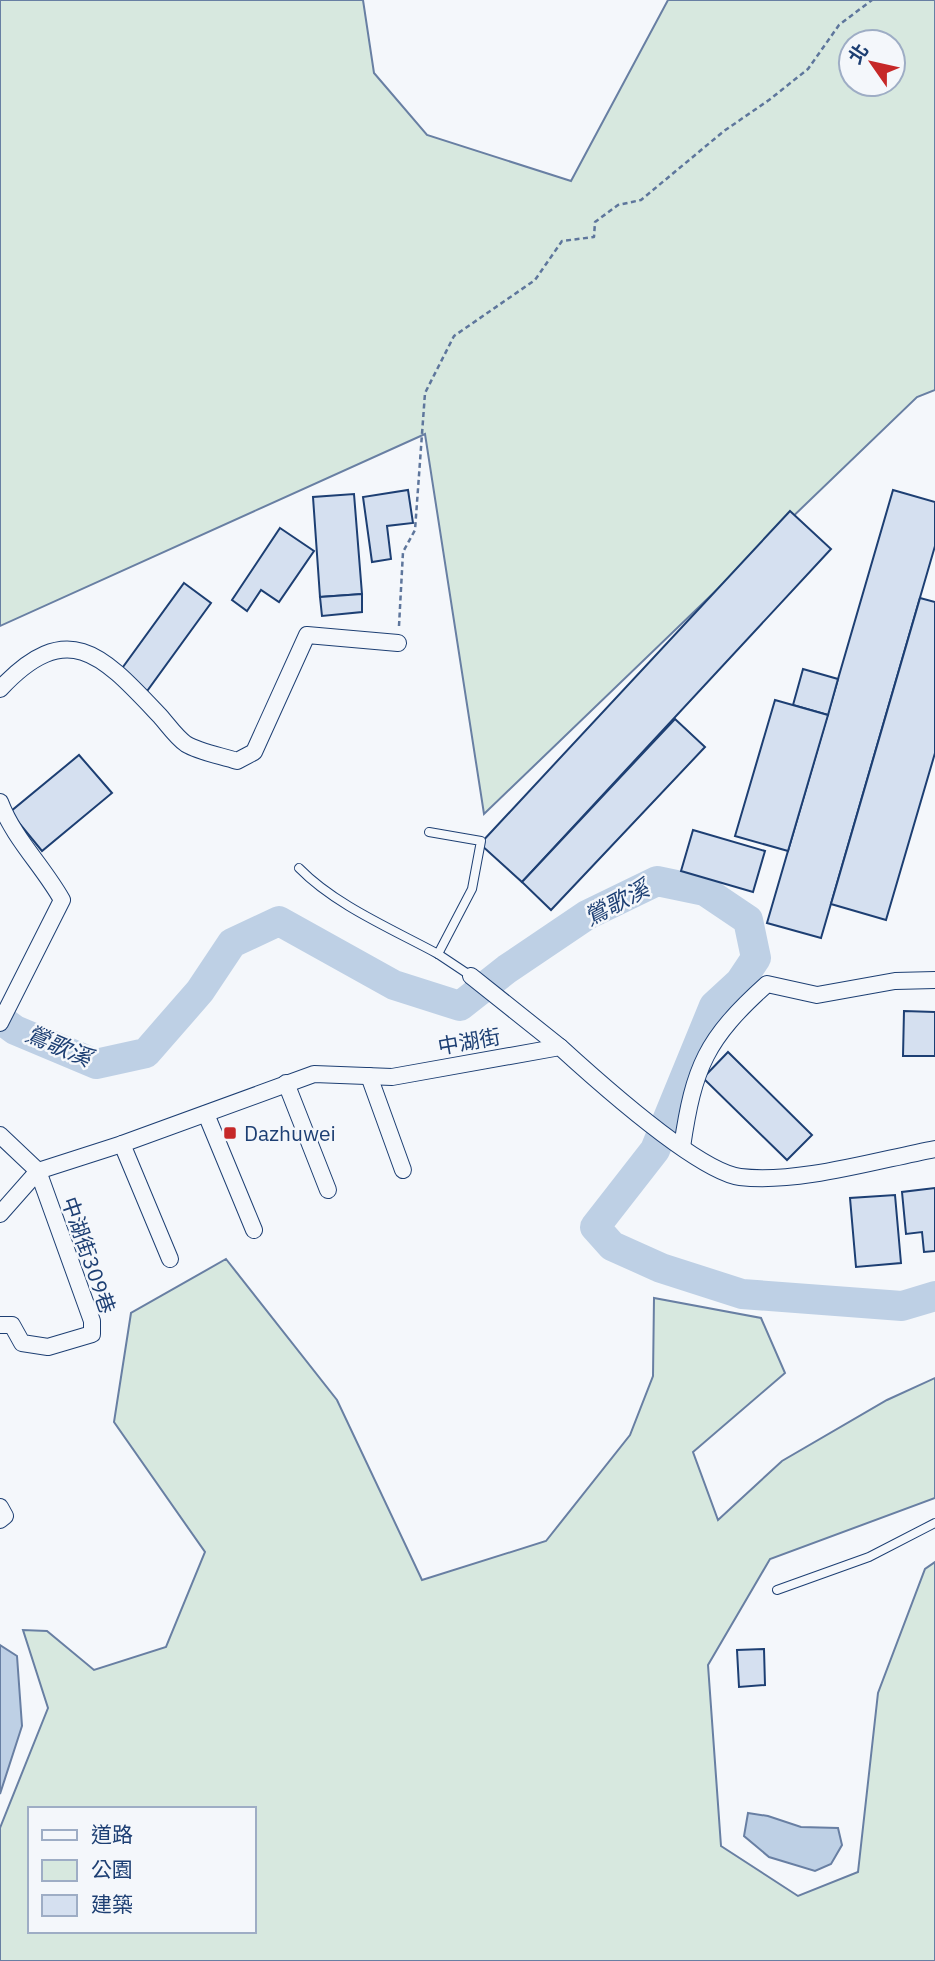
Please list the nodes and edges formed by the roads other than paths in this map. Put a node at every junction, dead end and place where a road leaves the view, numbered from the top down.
1 (398, 643) road end
2 (0, 689) edge
3 (0, 802) edge
4 (429, 832) dead end
5 (299, 868) dead end
6 (438, 954) junction
7 (471, 975) joint
8 (935, 980) edge
9 (0, 1023) edge
10 (560, 1047) junction
11 (369, 1076) junction
12 (286, 1083) junction
13 (206, 1114) junction
14 (0, 1135) edge
15 (677, 1143) junction
16 (122, 1144) junction
17 (935, 1149) edge
18 (403, 1170) dead end
19 (38, 1171) junction
20 (328, 1190) dead end
21 (0, 1214) edge
22 (254, 1230) dead end
23 (170, 1259) dead end
24 (0, 1325) edge
25 (0, 1507) edge
26 (0, 1520) edge
27 (935, 1523) edge
28 (777, 1590) dead end

1 - 2 street
3 - 9 street
4 - 6 lane
5 - 6 lane
6 - 7 lane
7 - 10 street
8 - 15 street
10 - 11 street, 中湖街
10 - 15 street
11 - 12 street, 中湖街
11 - 18 street
12 - 13 street, 中湖街
12 - 20 street
13 - 16 street, 中湖街
13 - 22 street
14 - 19 street
15 - 17 street
16 - 19 street, 中湖街
16 - 23 street
19 - 21 street
19 - 24 street, 中湖街309巷
25 - 26 street
27 - 28 lane

